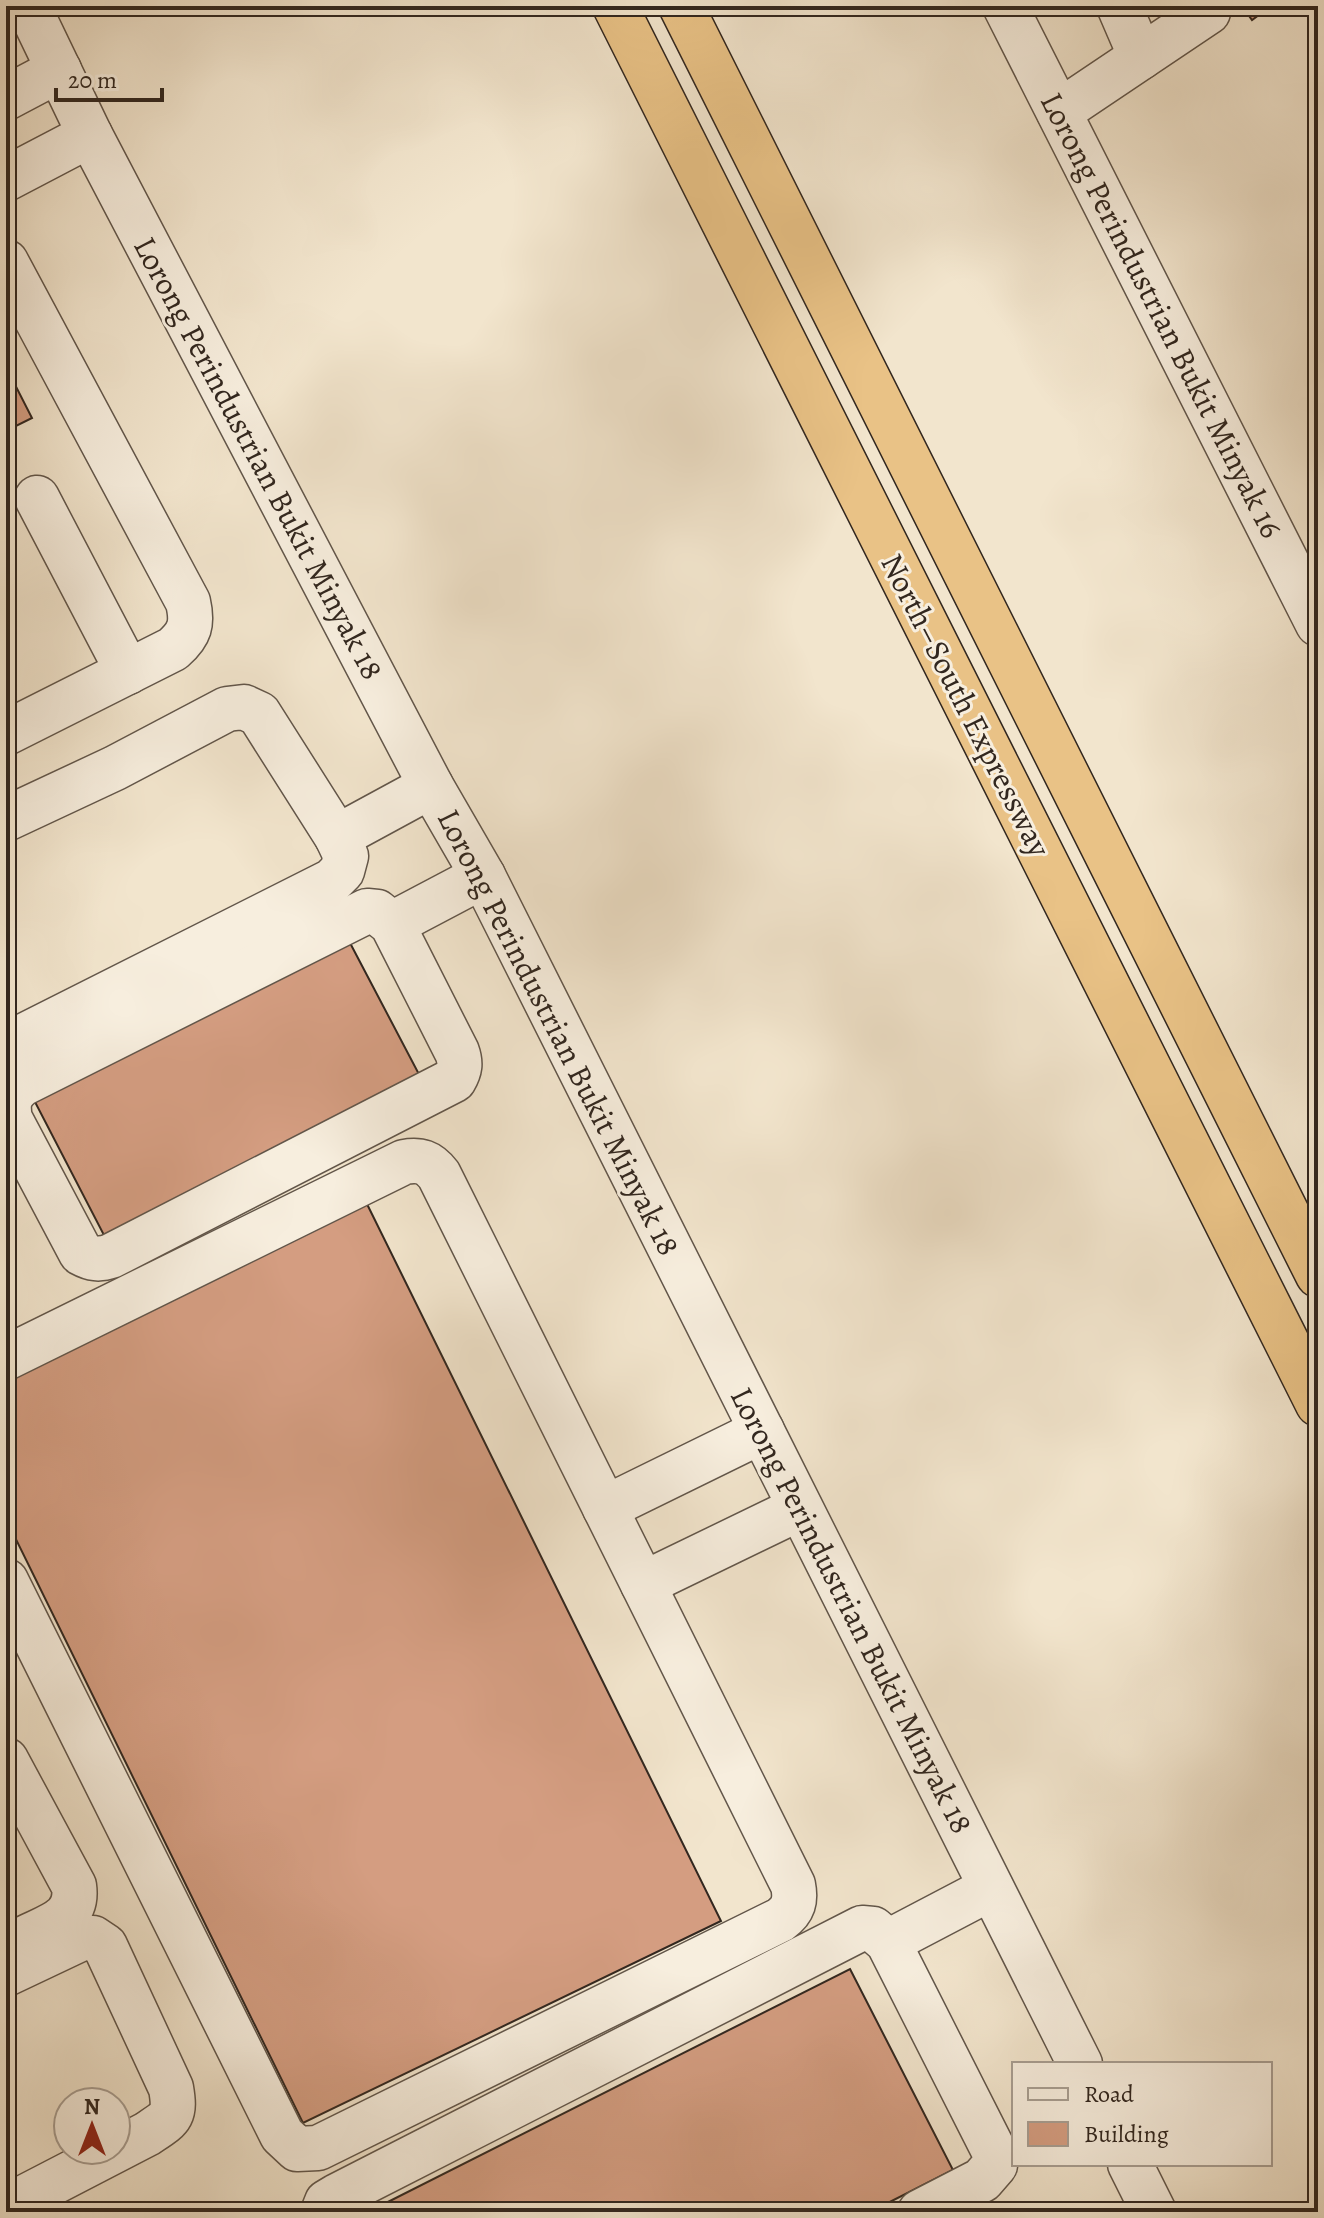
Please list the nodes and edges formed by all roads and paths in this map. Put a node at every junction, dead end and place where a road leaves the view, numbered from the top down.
1 (28, 6) edge
2 (615, 6) edge
3 (681, 6) edge
4 (1005, 6) edge
5 (1119, 6) edge
6 (1208, 12) dead end
7 (1141, 57) junction
8 (59, 70) junction
9 (6, 98) edge
10 (1059, 112) junction
11 (90, 135) junction
12 (6, 179) edge
13 (6, 262) edge
14 (37, 498) dead end
15 (1318, 624) edge
16 (128, 672) junction
17 (6, 733) edge
18 (431, 786) junction
19 (6, 819) edge
20 (337, 837) junction
21 (483, 876) junction
22 (392, 924) junction
23 (6, 1045) edge
24 (1318, 1275) edge
25 (6, 1358) edge
26 (1318, 1404) edge
27 (762, 1431) junction
28 (605, 1508) junction
29 (800, 1508) junction
30 (6, 1581) edge
31 (643, 1584) junction
32 (6, 1760) edge
33 (991, 1888) junction
34 (888, 1942) junction
35 (6, 1947) edge
36 (6, 1974) edge
37 (1079, 2062) edge
38 (1131, 2166) edge
39 (6, 2207) edge
40 (323, 2212) edge
41 (920, 2212) edge
42 (1154, 2212) edge

1 - 8 street, Lorong Perindustrian Bukit Minyak 18
2 - 26 highway, North–South Expressway
3 - 24 highway, North–South Expressway
4 - 10 street, Lorong Perindustrian Bukit Minyak 16
5 - 7 street
6 - 7 street
7 - 10 street
8 - 9 street
8 - 11 street, Lorong Perindustrian Bukit Minyak 18
10 - 15 street, Lorong Perindustrian Bukit Minyak 16
11 - 12 street
11 - 18 street, Lorong Perindustrian Bukit Minyak 18
13 - 16 street
14 - 16 street
16 - 17 street
18 - 20 street
18 - 21 street, Lorong Perindustrian Bukit Minyak 18
19 - 20 street
20 - 23 street
21 - 22 street
21 - 27 street, Lorong Perindustrian Bukit Minyak 18
22 - 22 street
25 - 28 street
27 - 28 street
27 - 29 street, Lorong Perindustrian Bukit Minyak 18
28 - 31 street
29 - 31 street
29 - 33 street, Lorong Perindustrian Bukit Minyak 18
30 - 31 street
32 - 35 street
33 - 34 street
33 - 37 street, Lorong Perindustrian Bukit Minyak 18
34 - 40 street
34 - 41 street
36 - 39 street
38 - 42 street

